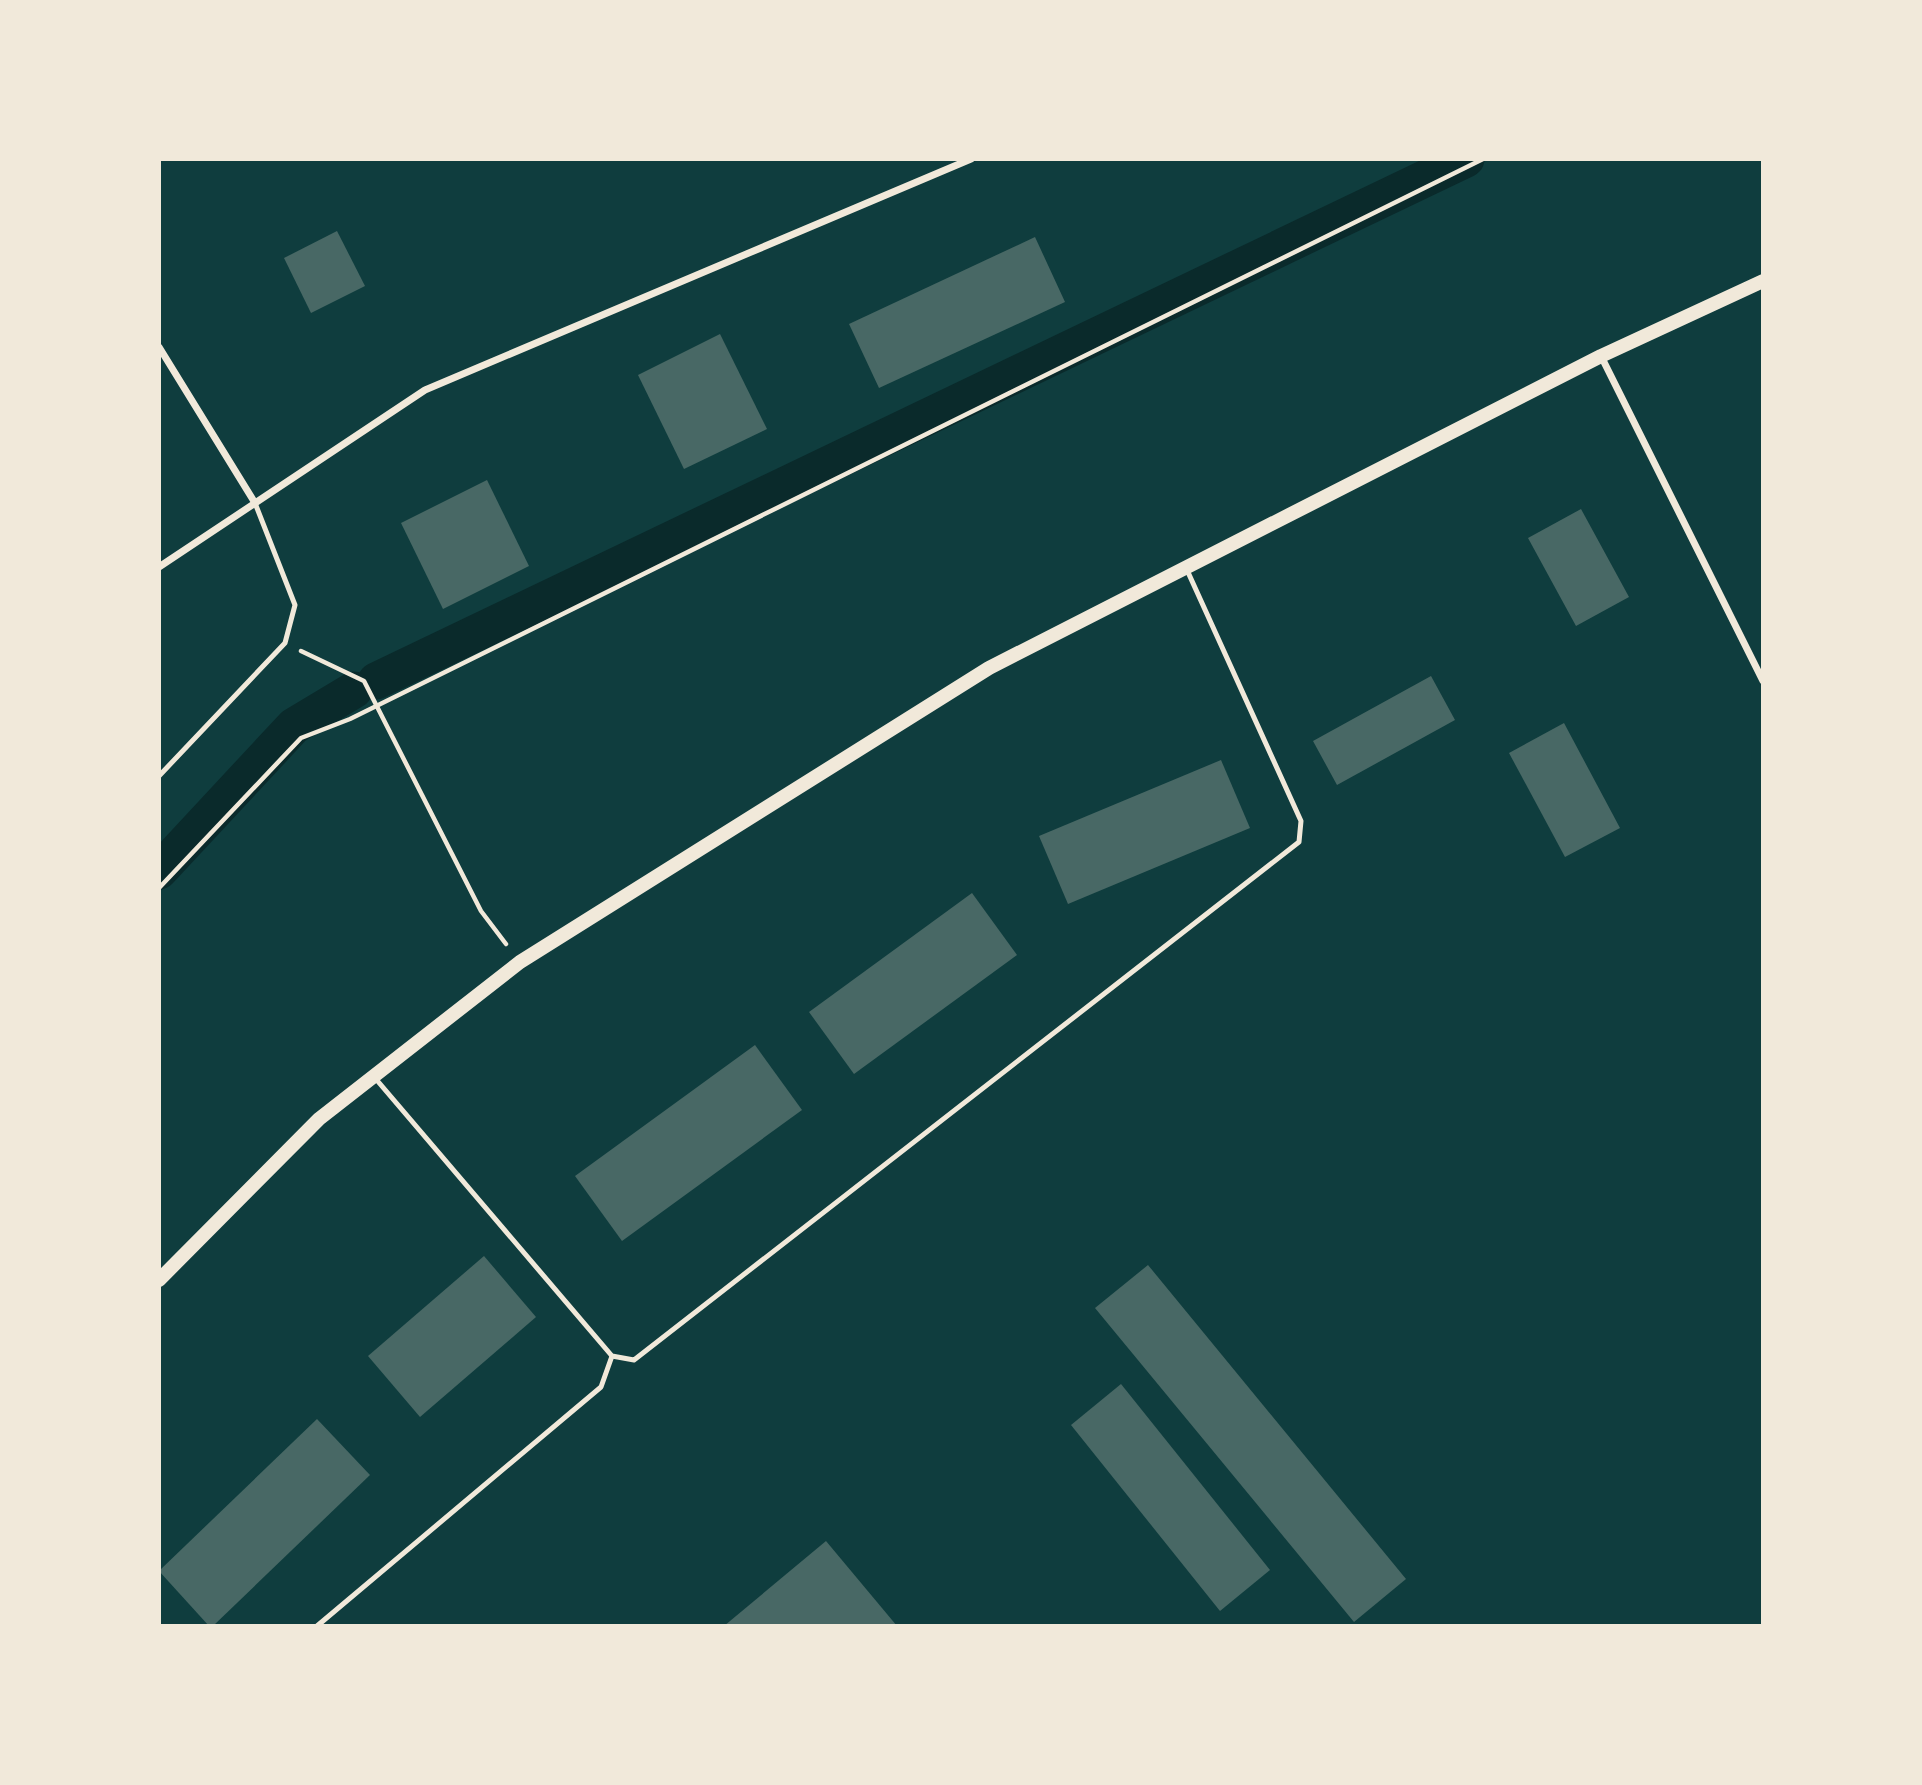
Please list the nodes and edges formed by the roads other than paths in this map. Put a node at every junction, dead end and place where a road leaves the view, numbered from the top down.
1 (971, 159) edge
2 (1763, 281) edge
3 (159, 347) edge
4 (1601, 356) junction
5 (255, 503) junction
6 (159, 566) edge
7 (1186, 568) junction
8 (1763, 681) edge
9 (159, 776) edge
10 (373, 1076) junction
11 (159, 1280) edge
12 (612, 1356) junction
13 (317, 1626) edge

1 - 5 street
2 - 4 main road
3 - 5 street
4 - 7 main road
4 - 8 street
5 - 6 street
5 - 9 lane
7 - 10 main road
7 - 12 lane
10 - 11 main road
10 - 12 lane
12 - 13 lane

